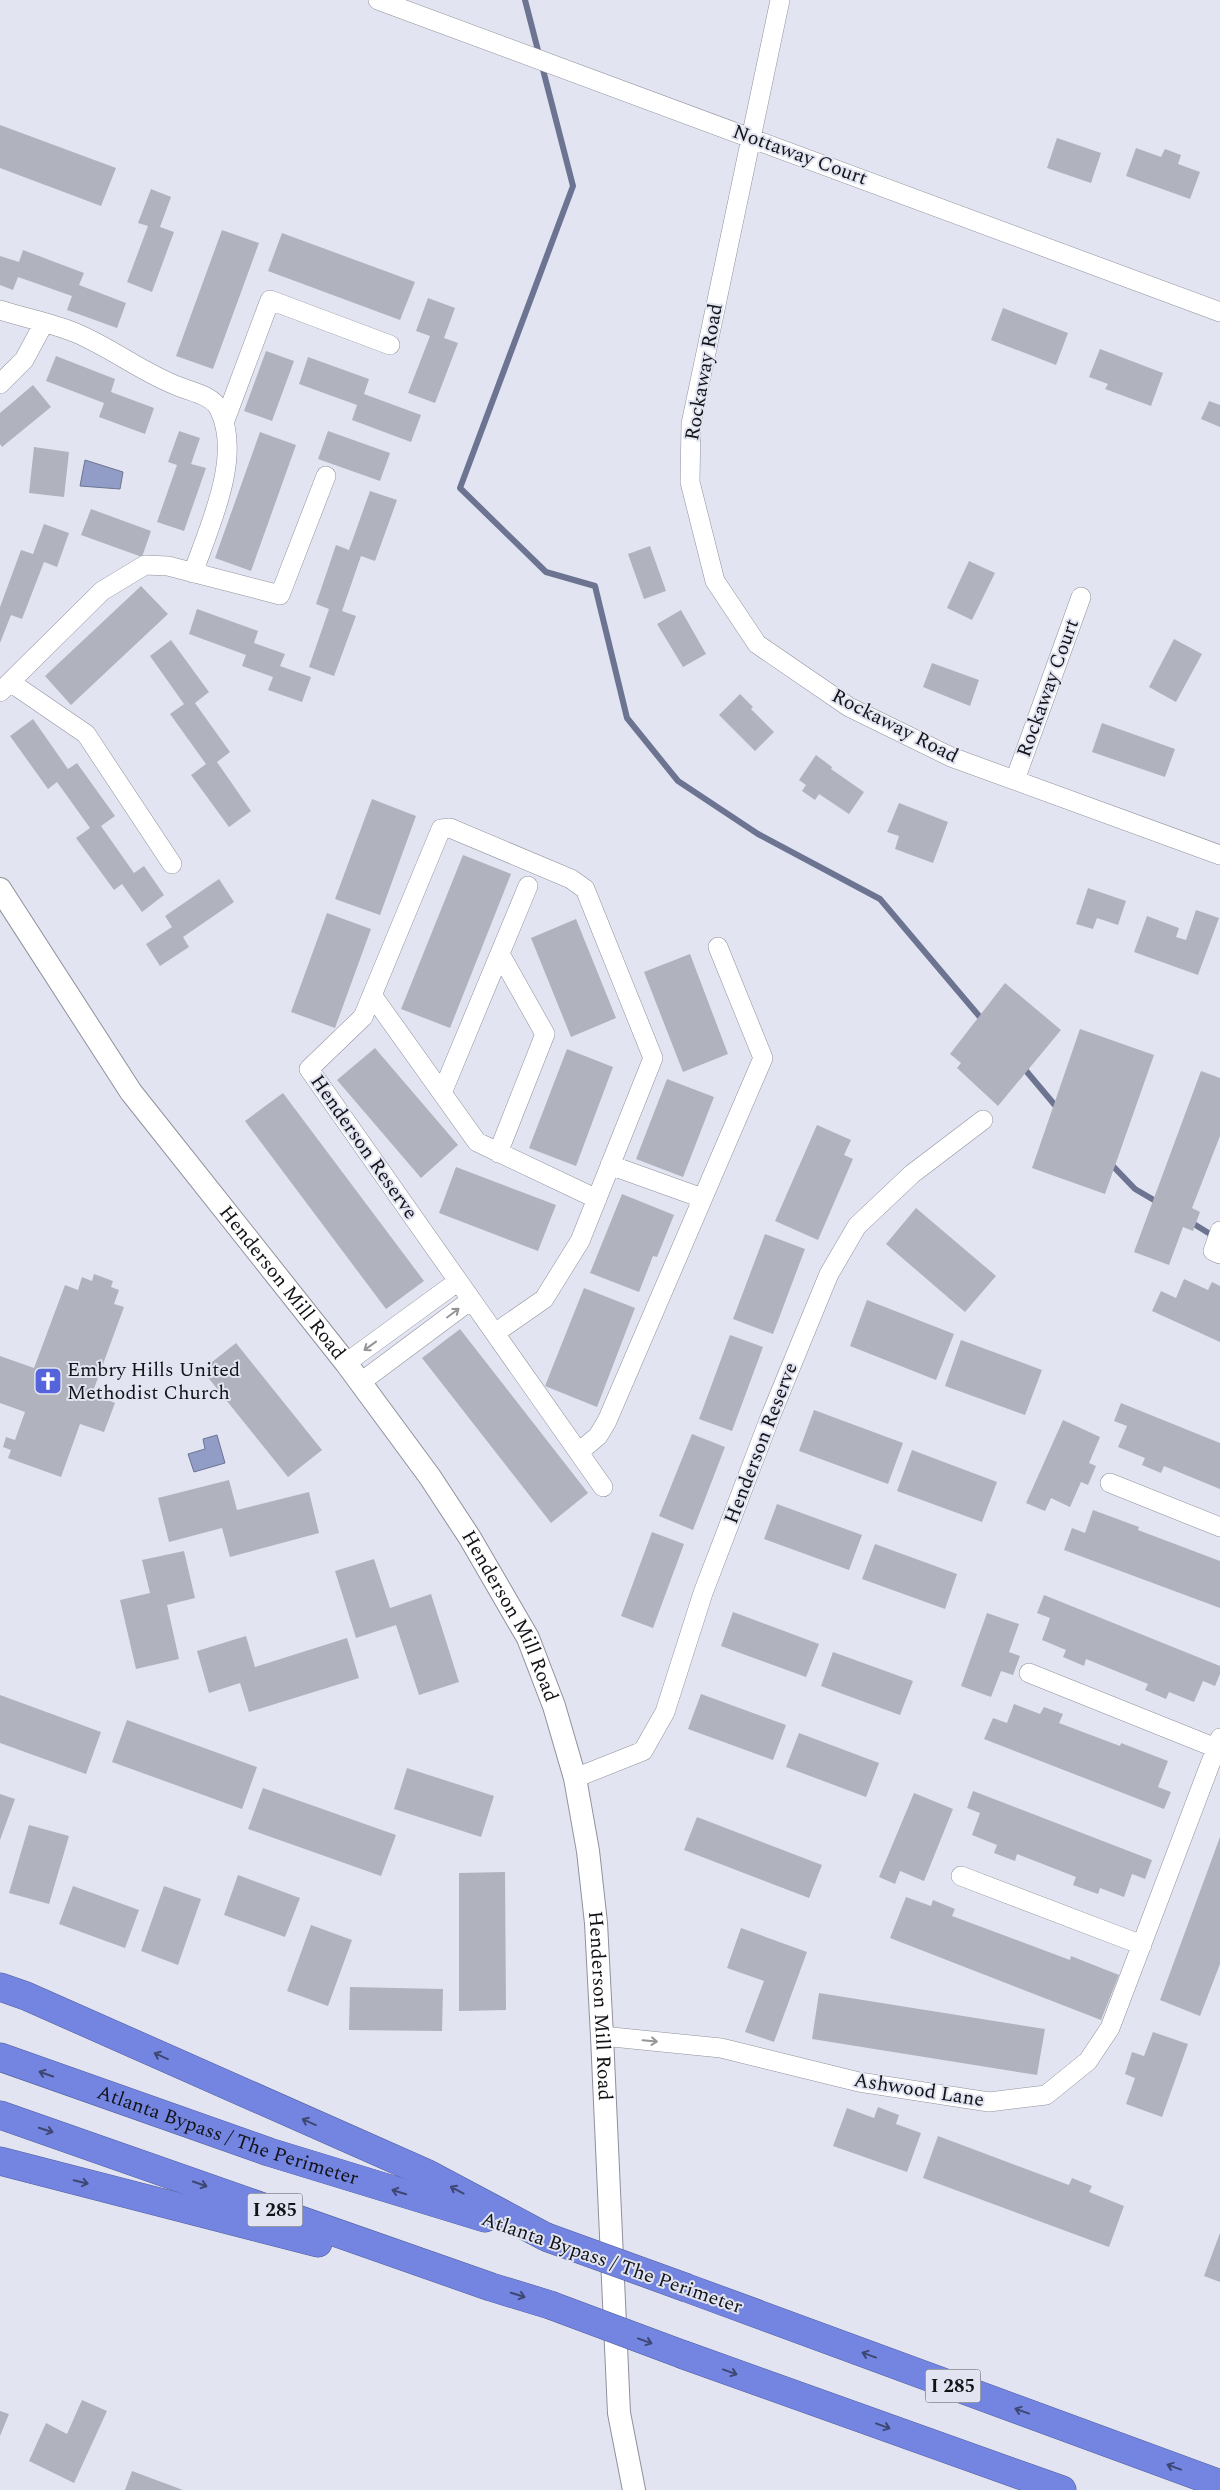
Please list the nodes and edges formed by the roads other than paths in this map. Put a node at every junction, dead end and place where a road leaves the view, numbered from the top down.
1 (378, 0) edge
2 (780, 0) edge
3 (750, 136) junction
4 (0, 310) edge
5 (1220, 312) edge
6 (44, 323) junction
7 (390, 344) dead end
8 (0, 384) edge
9 (224, 423) junction
10 (326, 476) dead end
11 (193, 573) junction
12 (1081, 597) dead end
13 (5, 687) edge
14 (1015, 780) junction
15 (1220, 855) edge
16 (172, 864) dead end
17 (528, 886) dead end
18 (0, 889) edge
19 (718, 946) dead end
20 (500, 954) junction
21 (372, 995) junction
22 (442, 1093) junction
23 (983, 1120) dead end
24 (498, 1153) junction
25 (610, 1165) junction
26 (702, 1198) junction
27 (596, 1199) junction
28 (1220, 1231) edge
29 (1220, 1254) edge
30 (457, 1282) junction
31 (471, 1300) junction
32 (392, 1330) junction
33 (495, 1333) junction
34 (406, 1349) junction
35 (346, 1363) junction
36 (361, 1382) junction
37 (579, 1452) junction
38 (1110, 1483) dead end
39 (603, 1487) dead end
40 (1220, 1527) edge
41 (1029, 1673) dead end
42 (1218, 1743) edge
43 (575, 1778) junction
44 (961, 1876) dead end
45 (1142, 1945) junction
46 (0, 1987) edge
47 (602, 2036) junction
48 (0, 2057) edge
49 (0, 2115) edge
50 (0, 2161) edge
51 (546, 2237) junction
52 (491, 2287) junction
53 (1220, 2484) edge
54 (634, 2490) edge
55 (1062, 2490) edge

1 - 3 street, Nottaway Court
2 - 3 street, Rockaway Road
3 - 5 street, Nottaway Court
3 - 14 street, Rockaway Road
4 - 6 street
6 - 8 street
6 - 9 street
7 - 9 street
9 - 11 street
10 - 11 street
11 - 13 street
12 - 14 street, Rockaway Court
13 - 16 street
14 - 15 street, Rockaway Road
17 - 20 street
18 - 35 street, Henderson Mill Road
19 - 26 street
20 - 22 street
20 - 24 street
21 - 22 street
21 - 25 street, Henderson Reserve
21 - 30 street, Henderson Reserve
22 - 24 street
23 - 43 street, Henderson Reserve
24 - 27 street
25 - 26 street
25 - 27 street, Henderson Reserve
26 - 37 street
27 - 33 street, Henderson Reserve
28 - 29 street
30 - 31 street, Henderson Reserve
30 - 32 street
31 - 33 street, Henderson Reserve
34 -> 31 street
32 - 34 street
32 -> 35 street
33 - 37 street, Henderson Reserve
34 - 36 street
35 - 36 street, Henderson Mill Road
36 - 43 street, Henderson Mill Road
37 - 39 street, Henderson Reserve
38 - 40 street
41 - 42 street
42 - 45 street, Ashwood Lane
43 - 47 street, Henderson Mill Road
44 - 45 street
47 -> 45 street, Ashwood Lane
51 -> 46 highway
47 - 54 street, Henderson Mill Road
51 -> 48 highway, Atlanta Bypass / The Perimeter / I 285
49 -> 52 highway, I 285
50 -> 52 highway
53 -> 51 highway, Atlanta Bypass / The Perimeter / I 285, bridge
52 -> 55 highway, I 285, bridge

